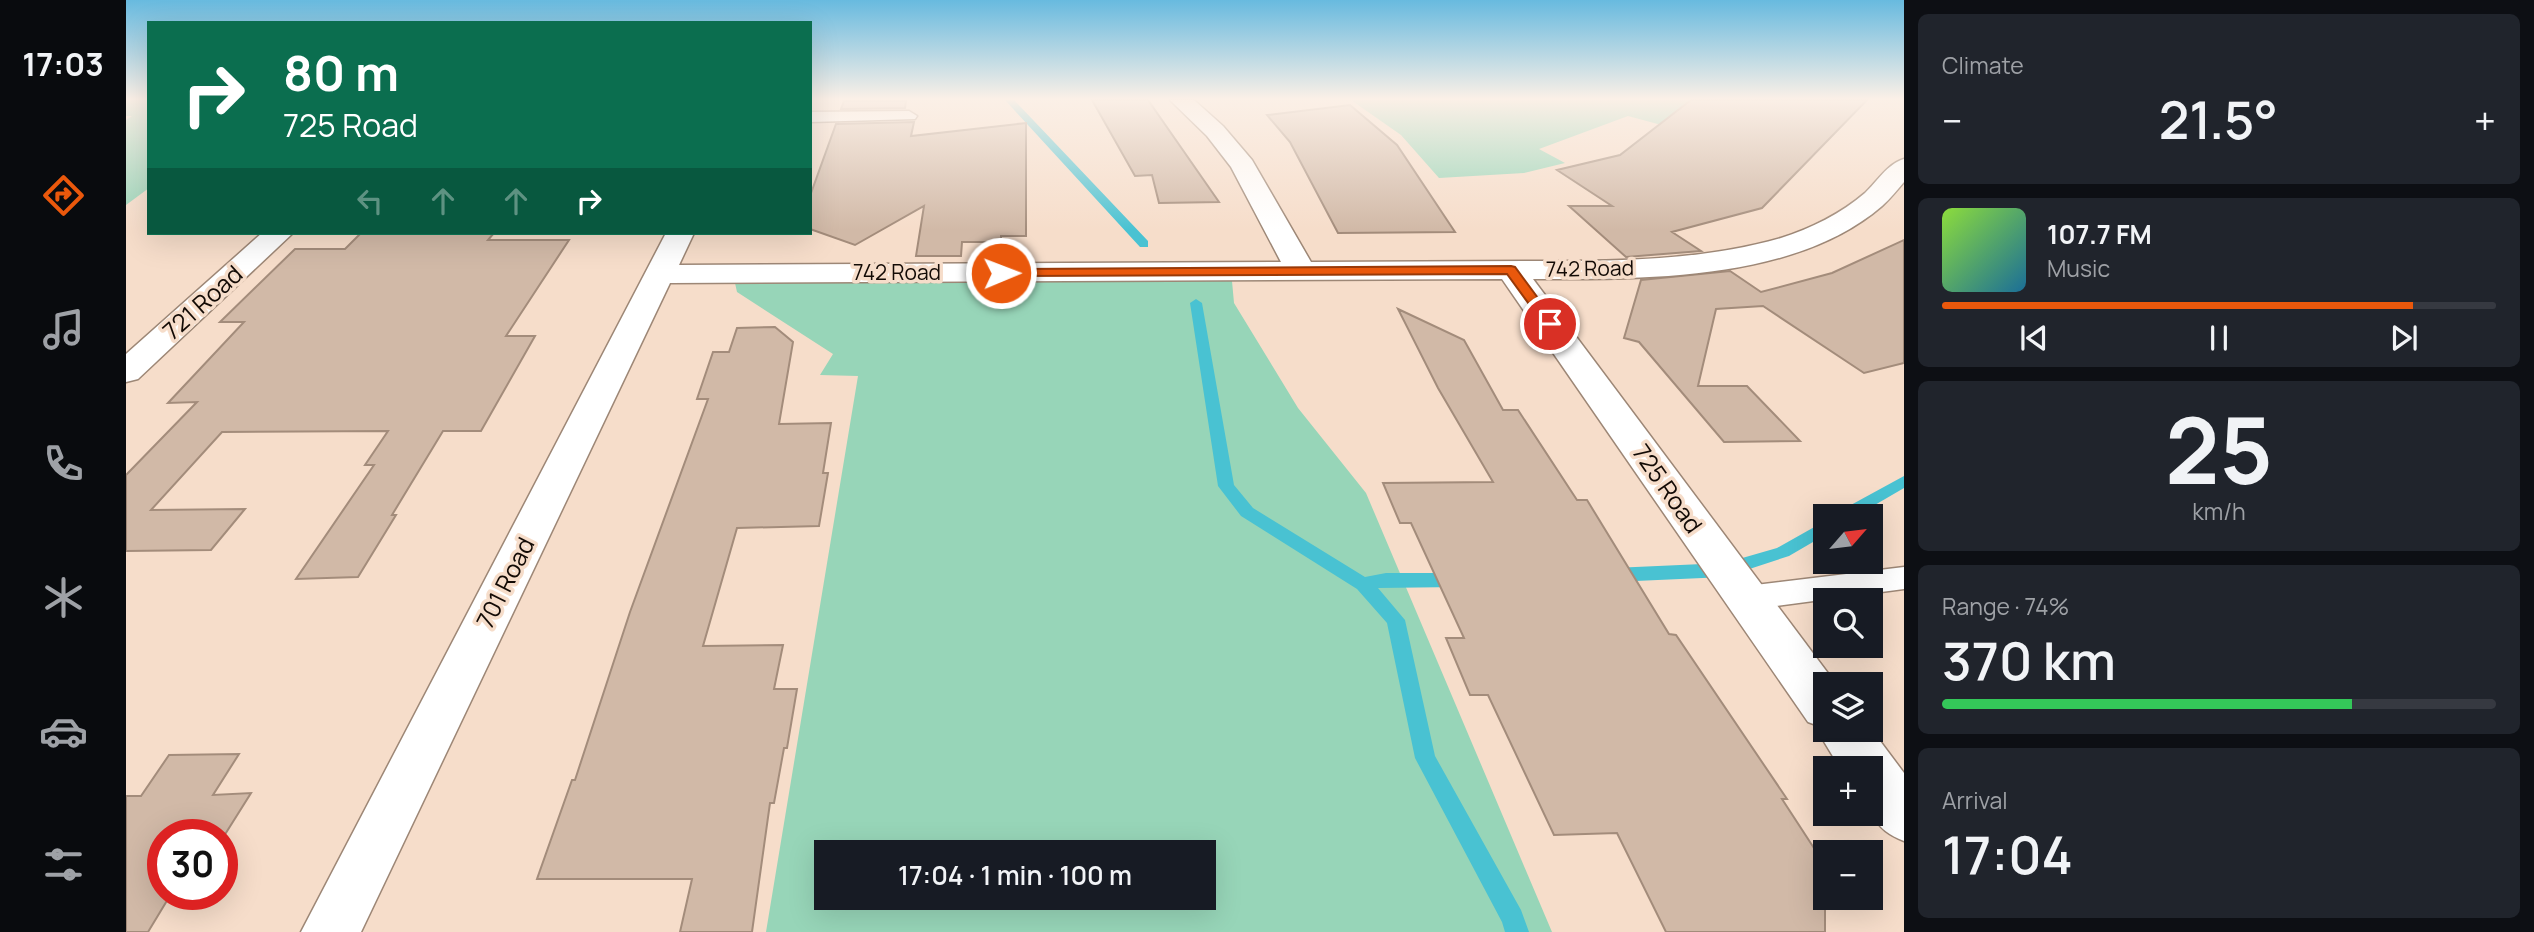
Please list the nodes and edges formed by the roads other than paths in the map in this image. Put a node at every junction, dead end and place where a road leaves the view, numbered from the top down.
1 (1226, 143) edge
2 (1904, 167) edge
3 (277, 235) edge
4 (679, 235) edge
5 (1300, 270) junction
6 (1511, 270) junction
7 (658, 274) junction
8 (126, 372) edge
9 (1904, 578) edge
10 (1747, 598) junction
11 (1813, 690) edge
12 (1883, 787) edge
13 (1904, 816) edge
14 (330, 932) edge

1 - 5 street
2 - 6 street, 742 Road
3 - 8 street, 721 Road
4 - 7 street, 701 Road
5 - 6 street, 742 Road
5 - 7 street, 742 Road
6 - 10 street, 725 Road
7 - 14 street, 701 Road
9 - 10 lane
10 - 11 street, 725 Road
12 - 13 street

